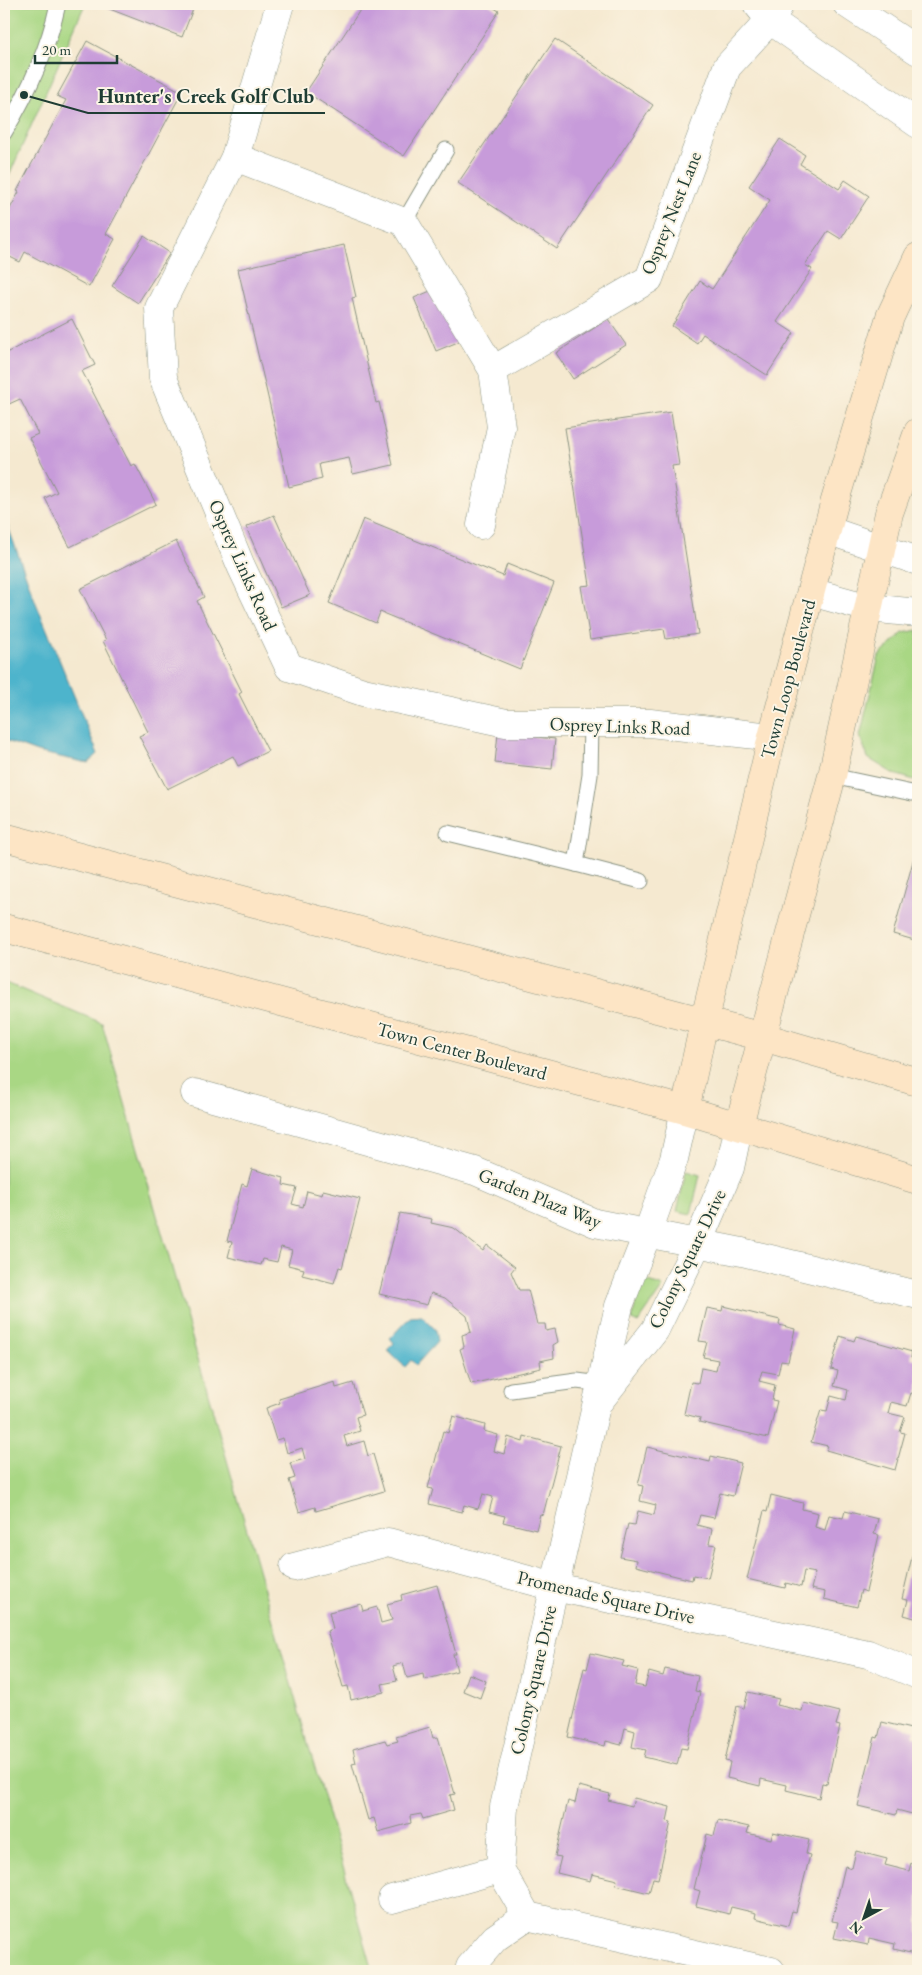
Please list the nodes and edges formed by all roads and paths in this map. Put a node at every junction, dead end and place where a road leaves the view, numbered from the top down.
1 (58, 4) edge
2 (280, 4) edge
3 (847, 4) edge
4 (769, 9) edge
5 (918, 51) edge
6 (918, 124) edge
7 (4, 133) edge
8 (446, 150) dead end
9 (235, 158) junction
10 (404, 222) junction
11 (918, 257) edge
12 (493, 370) junction
13 (918, 432) edge
14 (481, 525) dead end
15 (827, 530) junction
16 (882, 548) junction
17 (918, 561) edge
18 (811, 592) junction
19 (869, 608) junction
20 (918, 614) edge
21 (591, 723) junction
22 (772, 737) junction
23 (832, 776) junction
24 (912, 793) dead end
25 (448, 833) dead end
26 (4, 837) edge
27 (576, 864) junction
28 (641, 881) dead end
29 (4, 928) edge
30 (704, 1023) junction
31 (763, 1037) junction
32 (918, 1082) edge
33 (194, 1093) dead end
34 (685, 1110) junction
35 (739, 1125) junction
36 (918, 1180) edge
37 (648, 1232) junction
38 (698, 1242) junction
39 (918, 1295) edge
40 (511, 1390) dead end
41 (598, 1395) junction
42 (294, 1567) dead end
43 (555, 1587) junction
44 (918, 1675) edge
45 (500, 1869) junction
46 (392, 1899) dead end
47 (526, 1916) junction
48 (469, 1971) edge
49 (771, 1971) edge

1 - 7 lane
2 - 9 street, Osprey Links Road
3 - 5 street
4 - 6 street, Osprey Nest Lane
4 - 12 street, Osprey Nest Lane
8 - 10 lane
9 - 10 street
9 - 21 street, Osprey Links Road
10 - 12 street
11 - 15 main road, Town Loop Boulevard
12 - 14 street
13 - 16 main road
15 - 16 street
15 - 18 main road, Town Loop Boulevard
16 - 17 street
16 - 19 main road
18 - 19 street
18 - 22 main road, Town Loop Boulevard
19 - 20 street
19 - 23 main road
21 - 22 street, Osprey Links Road
21 - 27 lane
22 - 30 main road, Town Loop Boulevard
23 - 24 lane
23 - 31 main road
25 - 27 lane
26 - 30 main road
27 - 28 lane
29 - 34 main road, Town Center Boulevard
30 - 31 main road
30 - 34 main road, Town Loop Boulevard
31 - 32 main road
31 - 35 main road
33 - 37 street, Garden Plaza Way
34 - 35 main road, Town Center Boulevard
34 - 37 street, Colony Square Drive
35 - 36 main road, Town Center Boulevard
35 - 38 street, Colony Square Drive
37 - 38 street, Garden Plaza Way
37 - 41 street, Colony Square Drive
38 - 39 street, Garden Plaza Way
38 - 41 street, Colony Square Drive
40 - 41 lane
41 - 43 street, Colony Square Drive
42 - 43 street, Promenade Square Drive
43 - 44 street, Promenade Square Drive
43 - 45 street, Colony Square Drive
45 - 46 street
45 - 47 street
47 - 48 street
47 - 49 street

